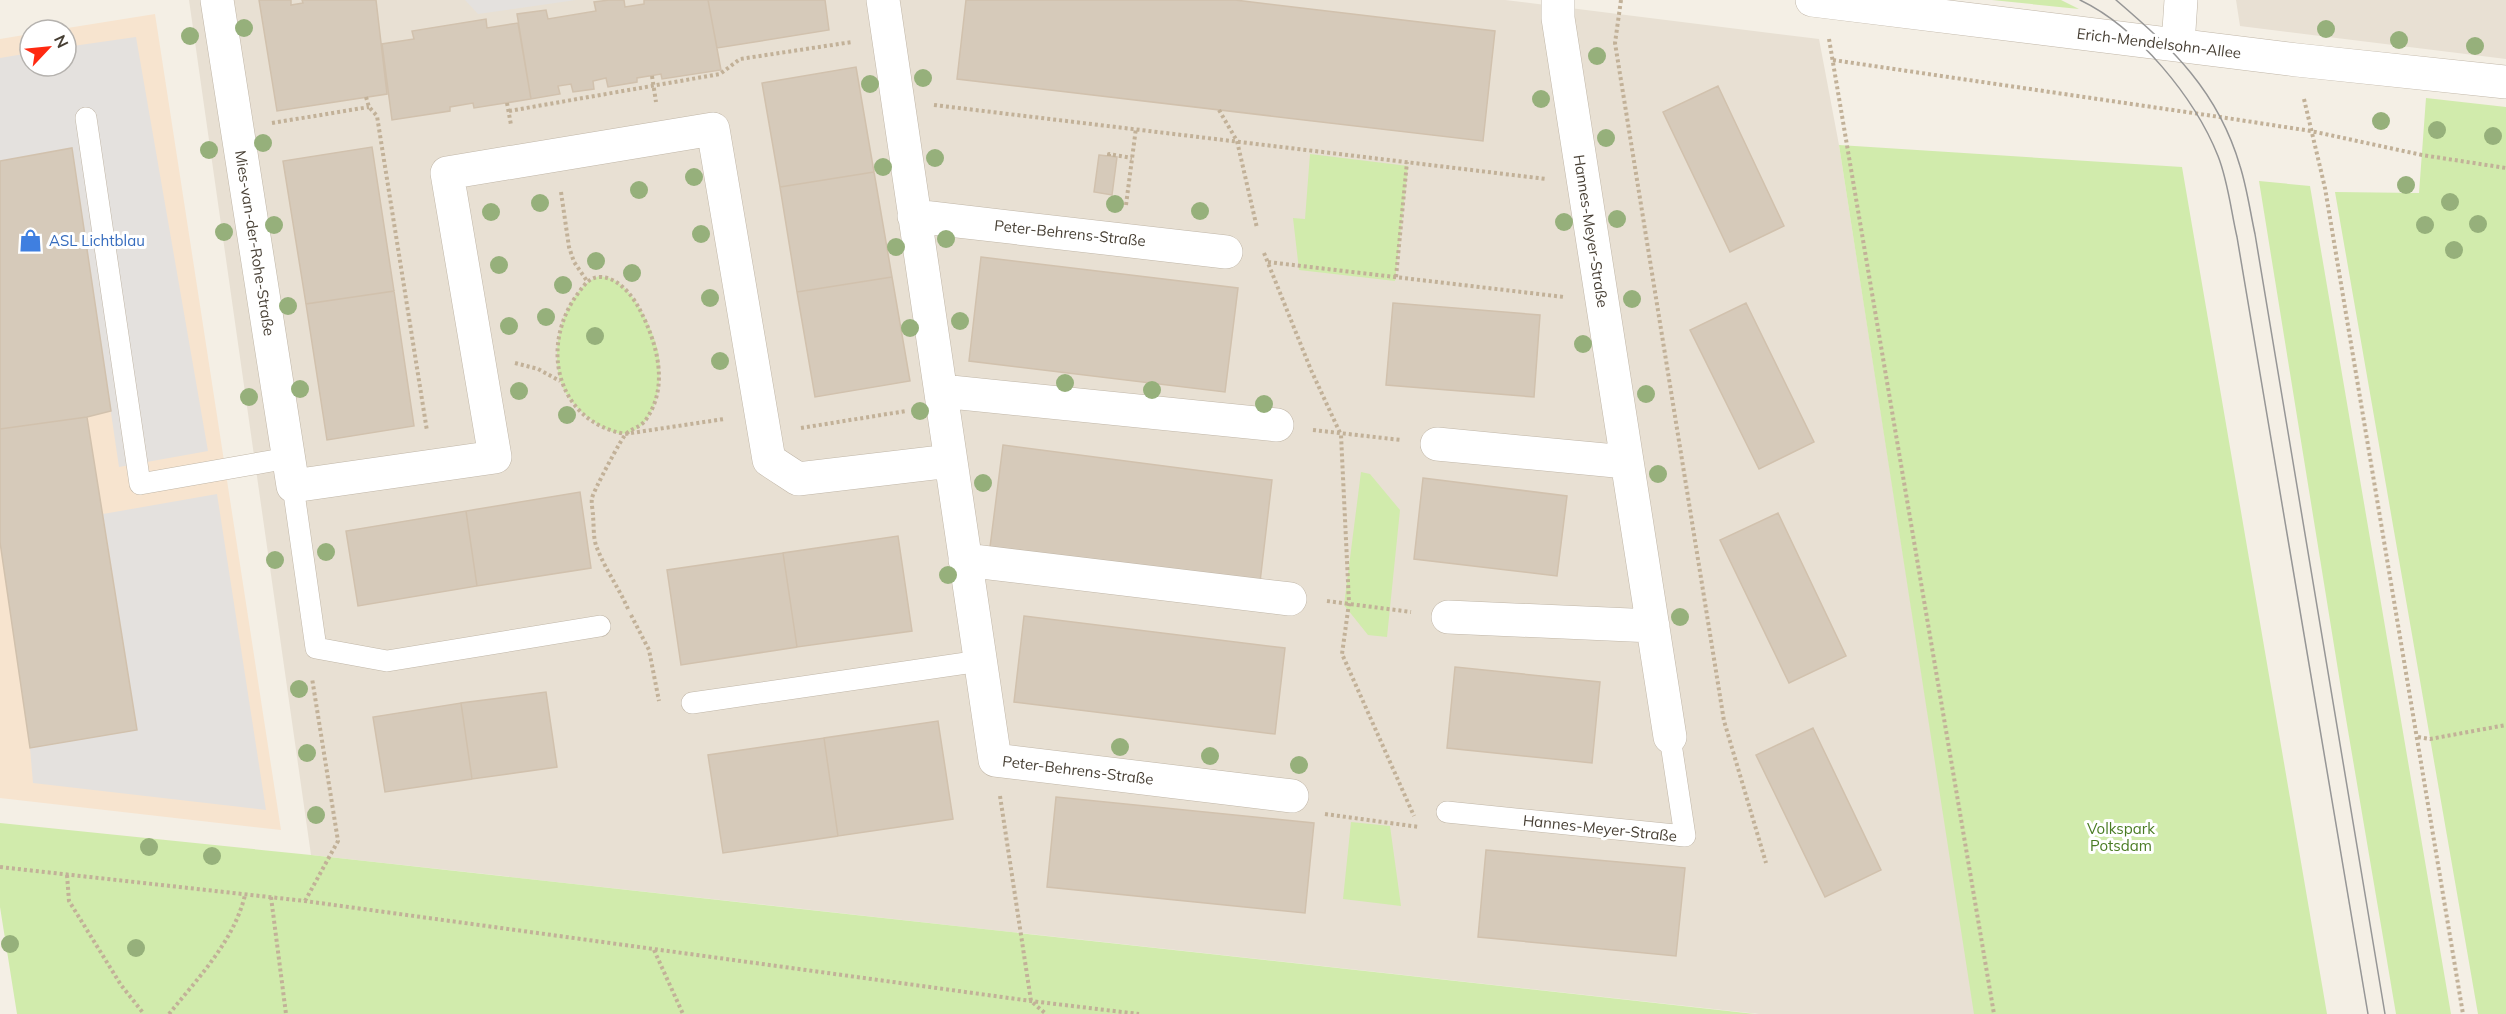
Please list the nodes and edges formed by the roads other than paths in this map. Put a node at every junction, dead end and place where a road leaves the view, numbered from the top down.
1 (218, 0) edge
2 (883, 0) edge
3 (1558, 0) edge
4 (1812, 0) edge
5 (2181, 0) edge
6 (1822, 1) edge
7 (2178, 45) junction
8 (2506, 82) edge
9 (87, 118) dead end
10 (914, 216) junction
11 (1226, 252) road end
12 (941, 398) junction
13 (1277, 424) road end
14 (1437, 444) road end
15 (950, 461) junction
16 (1626, 462) junction
17 (290, 472) junction
18 (965, 560) junction
19 (1290, 599) road end
20 (1448, 617) road end
21 (600, 626) dead end
22 (1653, 626) junction
23 (980, 662) junction
24 (692, 703) road end
25 (1670, 737) joint
26 (1292, 796) road end
27 (1447, 812) road end

1 - 17 street, Mies-van-der-Rohe-Straße
2 - 10 street, Peter-Behrens-Straße
3 - 16 street, Hannes-Meyer-Straße
4 - 6 street, Erich-Mendelsohn-Allee
5 - 7 street
6 - 7 street, Erich-Mendelsohn-Allee
7 - 8 street, Erich-Mendelsohn-Allee
9 - 17 lane
10 - 11 street, Peter-Behrens-Straße
10 - 12 street, Peter-Behrens-Straße
12 - 13 street
12 - 15 street, Peter-Behrens-Straße
14 - 16 street
15 - 17 street
15 - 18 street, Peter-Behrens-Straße
16 - 22 street, Hannes-Meyer-Straße
17 - 21 lane
18 - 19 street
18 - 23 street, Peter-Behrens-Straße
20 - 22 street
22 - 25 street, Hannes-Meyer-Straße
23 - 24 lane
23 - 26 street, Peter-Behrens-Straße
25 - 27 lane, Hannes-Meyer-Straße

